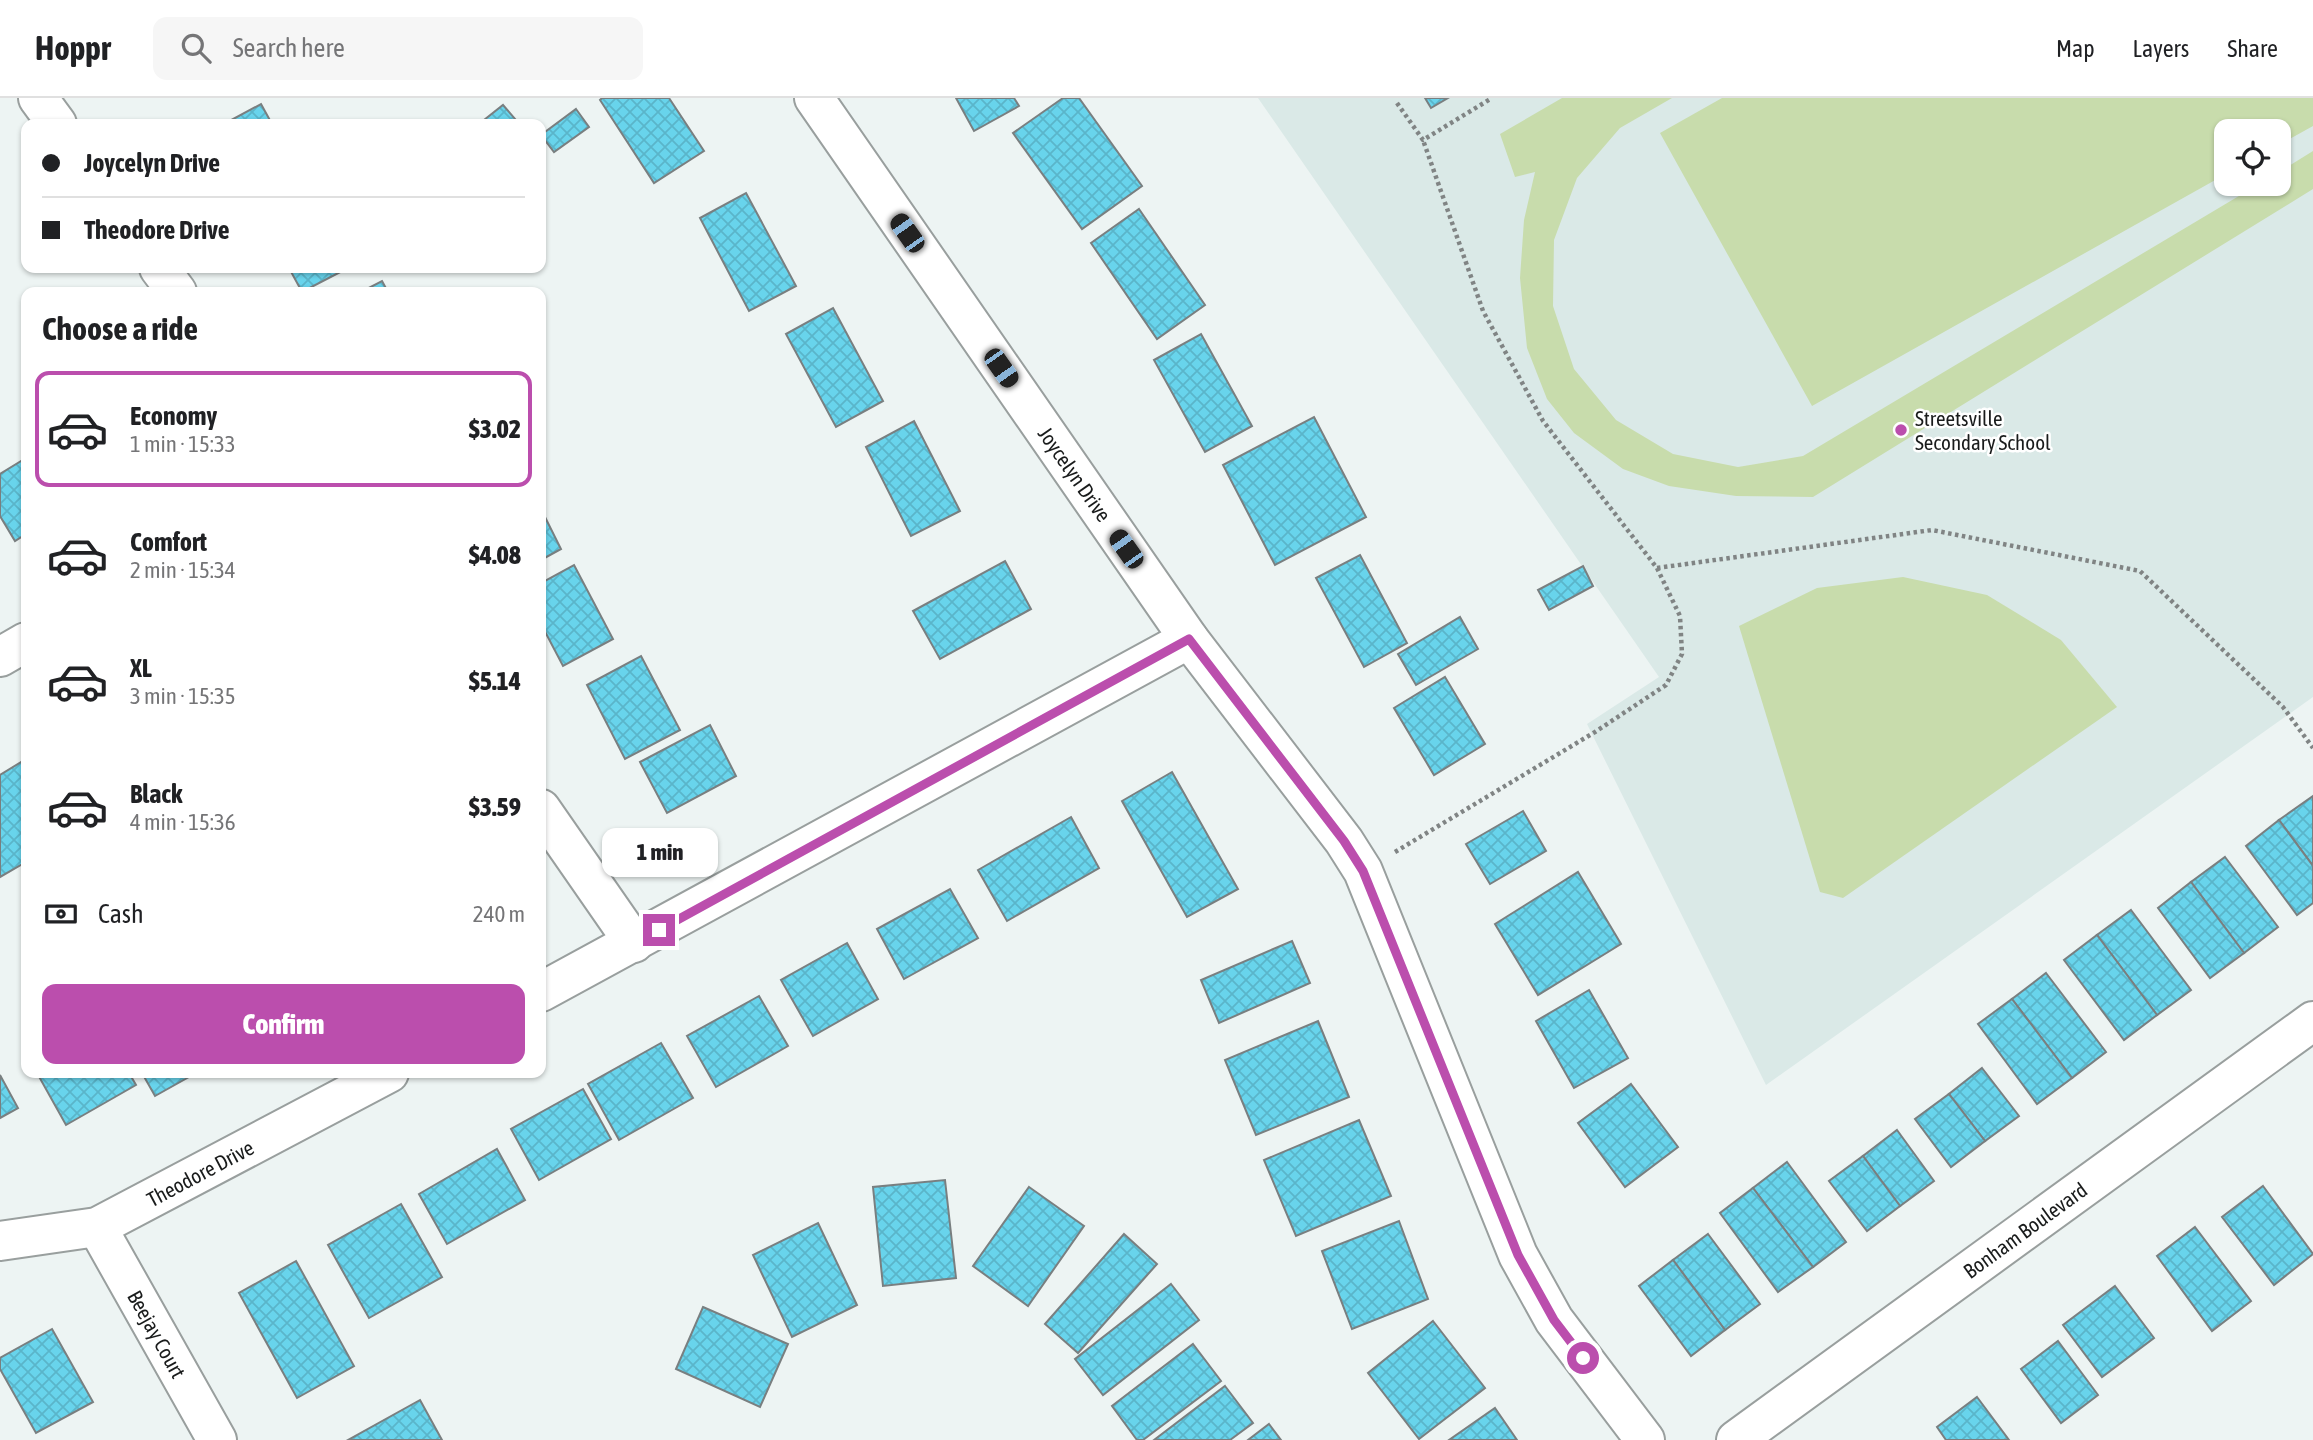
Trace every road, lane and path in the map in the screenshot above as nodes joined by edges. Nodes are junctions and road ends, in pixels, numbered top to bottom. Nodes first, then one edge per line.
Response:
1 (38, 98) edge
2 (814, 98) edge
3 (1492, 98) edge
4 (1397, 103) dead end
5 (53, 119) edge
6 (1423, 140) junction
7 (1657, 568) junction
8 (1189, 639) junction
9 (21, 645) edge
10 (0, 657) edge
11 (2313, 748) edge
12 (546, 816) edge
13 (1363, 871) junction
14 (635, 943) junction
15 (546, 989) edge
16 (2313, 1021) edge
17 (380, 1078) edge
18 (97, 1227) junction
19 (0, 1241) edge
20 (217, 1440) edge
21 (1645, 1440) edge
22 (1737, 1440) edge

1 - 5 street
2 - 8 street, Joycelyn Drive
3 - 6 path
4 - 6 path
6 - 7 path
7 - 11 path
7 - 13 path
8 - 13 street, Joycelyn Drive
8 - 14 street
9 - 10 street
12 - 14 street
13 - 21 street, Joycelyn Drive
14 - 15 street
16 - 22 street, Bonham Boulevard
17 - 18 street, Theodore Drive
18 - 19 street, Theodore Drive
18 - 20 street, Beejay Court

